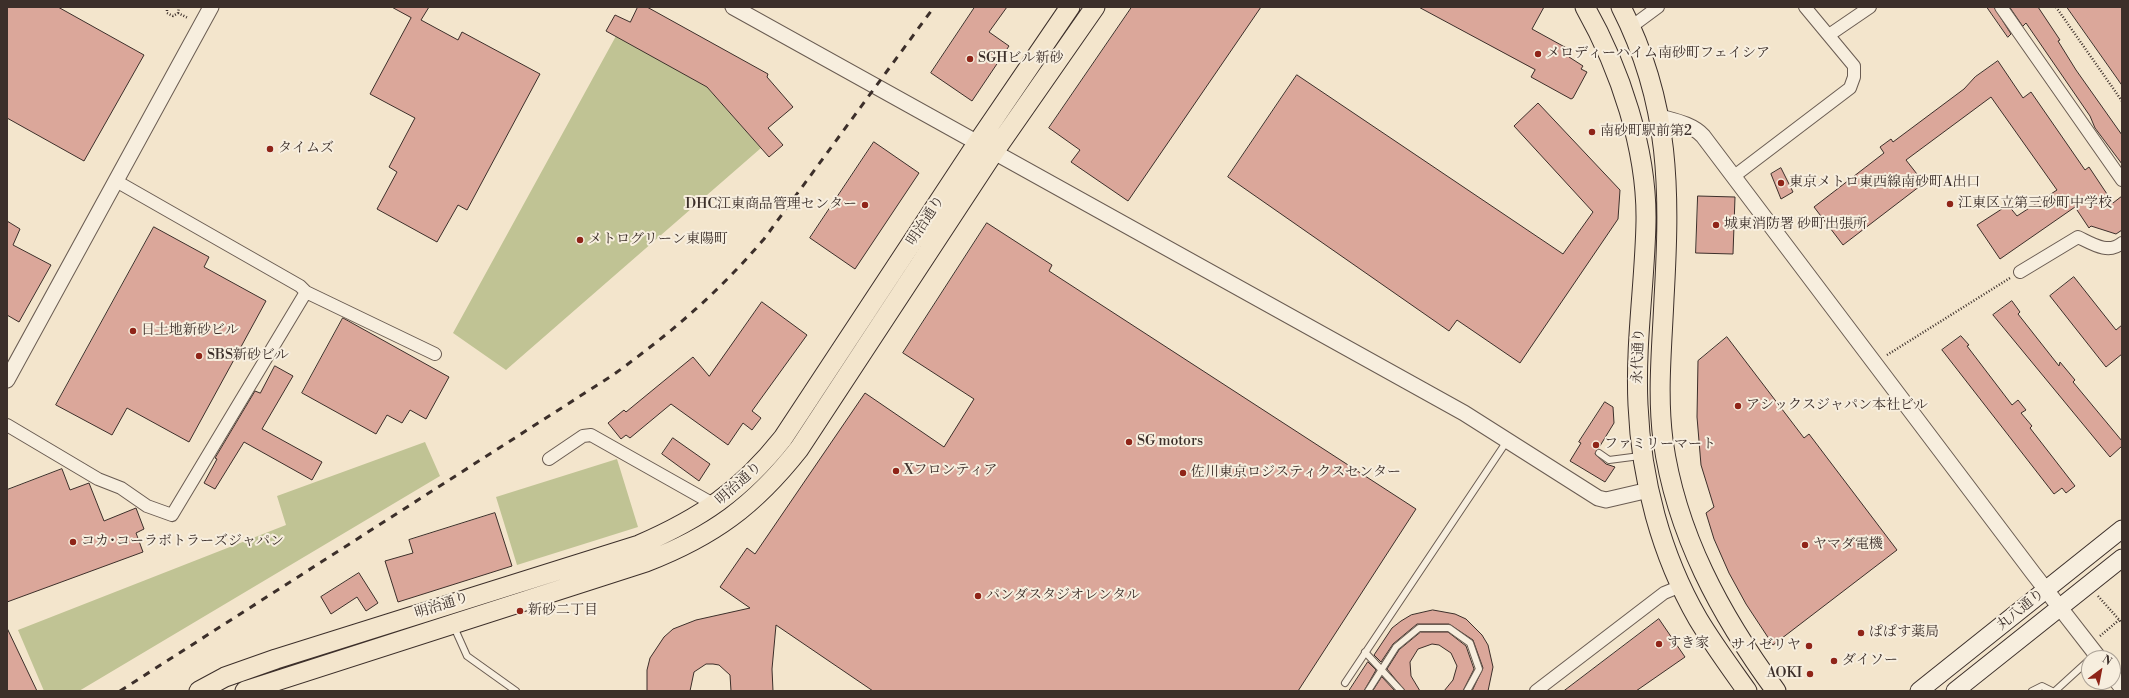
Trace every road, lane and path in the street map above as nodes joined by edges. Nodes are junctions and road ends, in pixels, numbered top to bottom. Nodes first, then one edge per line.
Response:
1 (167, 7) edge
2 (178, 7) edge
3 (212, 7) edge
4 (733, 7) edge
5 (1070, 7) edge
6 (1095, 7) edge
7 (1585, 7) edge
8 (1621, 7) edge
9 (1658, 7) edge
10 (1805, 7) edge
11 (1870, 7) edge
12 (2001, 7) edge
13 (2056, 7) edge
14 (178, 13) junction
15 (193, 21) dead end
16 (1631, 27) junction
17 (1829, 36) junction
18 (2122, 101) edge
19 (1660, 117) junction
20 (986, 147) junction
21 (1734, 178) junction
22 (2122, 180) edge
23 (116, 181) junction
24 (2121, 246) edge
25 (2020, 272) joint
26 (306, 292) junction
27 (1891, 352) dead end
28 (435, 354) dead end
29 (7, 380) edge
30 (7, 424) edge
31 (1508, 440) junction
32 (1599, 453) dead end
33 (1643, 456) junction
34 (549, 459) dead end
35 (1649, 490) junction
36 (715, 505) junction
37 (2122, 529) edge
38 (2122, 558) edge
39 (1681, 586) junction
40 (2046, 590) junction
41 (2097, 594) dead end
42 (2060, 607) junction
43 (450, 614) junction
44 (2119, 620) junction
45 (2122, 622) edge
46 (2099, 638) dead end
47 (2089, 650) edge
48 (1365, 652) junction
49 (2081, 668) edge
50 (1345, 682) dead end
51 (199, 691) edge
52 (245, 691) edge
53 (516, 691) edge
54 (1368, 691) edge
55 (1401, 691) edge
56 (1467, 691) edge
57 (1536, 691) edge
58 (1747, 691) edge
59 (1776, 691) edge
60 (1919, 691) edge
61 (1955, 691) edge
62 (2032, 691) edge
63 (2053, 691) edge

1 - 14 path
2 - 14 path
3 - 23 street
4 - 20 street
5 - 20 main road, 明治通り
6 - 20 main road, 明治通り
7 - 33 main road, 永代通り
8 - 16 main road, 永代通り
9 - 16 street
10 - 17 street
11 - 17 street
12 - 22 street
13 - 18 path
14 - 15 path
16 - 19 main road, 永代通り
17 - 21 street
19 - 21 street
19 - 59 main road, 永代通り
20 - 31 street
20 - 36 main road, 明治通り
20 - 43 main road, 明治通り
21 - 40 street
23 - 26 street
23 - 29 street
24 - 25 street
25 - 27 path
26 - 28 street
26 - 30 street
31 - 35 street
31 - 48 lane
32 - 33 lane
33 - 35 main road, 永代通り
34 - 36 street
35 - 39 main road, 永代通り
36 - 43 main road, 明治通り
37 - 40 main road, 丸八通り
38 - 42 main road, 丸八通り
39 - 57 street
39 - 58 main road, 永代通り
40 - 42 street
40 - 60 main road, 丸八通り
41 - 44 path
42 - 47 street
42 - 61 main road, 丸八通り
43 - 51 main road, 明治通り
43 - 52 main road, 明治通り
43 - 53 lane
44 - 45 path
44 - 46 path
48 - 50 lane
48 - 55 lane
49 - 63 lane
54 - 56 lane
62 - 63 lane

